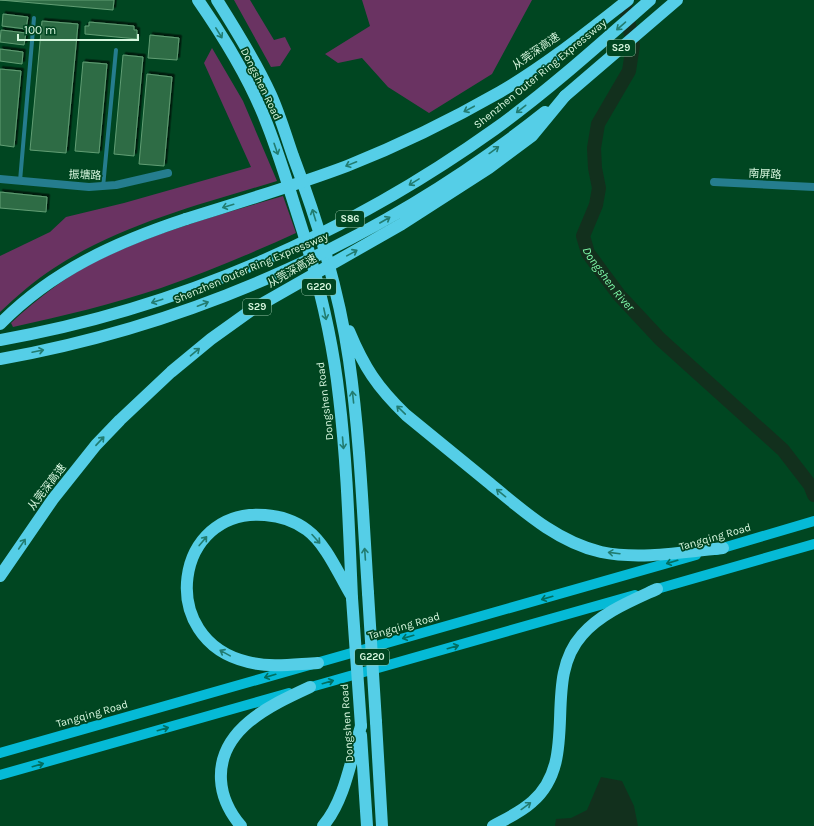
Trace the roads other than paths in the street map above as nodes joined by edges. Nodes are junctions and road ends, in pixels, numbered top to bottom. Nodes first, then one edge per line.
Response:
1 (198, 0) edge
2 (217, 0) edge
3 (628, 0) edge
4 (650, 0) edge
5 (677, 0) edge
6 (34, 18) dead end
7 (116, 50) dead end
8 (565, 96) junction
9 (168, 173) dead end
10 (0, 179) edge
11 (20, 181) junction
12 (714, 182) dead end
13 (103, 187) junction
14 (814, 187) edge
15 (340, 310) junction
16 (0, 324) edge
17 (0, 340) edge
18 (0, 359) edge
19 (814, 521) edge
20 (814, 544) edge
21 (723, 548) junction
22 (0, 576) edge
23 (657, 589) junction
24 (352, 598) junction
25 (318, 663) junction
26 (310, 687) junction
27 (360, 726) junction
28 (0, 753) edge
29 (0, 775) edge
30 (241, 826) edge
31 (322, 826) edge
32 (367, 826) edge
33 (382, 826) edge
34 (493, 826) edge

1 -> 24 highway, Dongshen Road / G220
15 -> 2 highway, Dongshen Road / G220
3 -> 16 highway, 从莞深高速, bridge
4 -> 17 highway, Shenzhen Outer Ring Expressway / S86, bridge
5 - 8 highway, Shenzhen Outer Ring Expressway / S29
6 - 11 lane
7 - 13 lane
18 -> 8 highway, Shenzhen Outer Ring Expressway / S86, bridge
22 -> 8 highway, 从莞深高速 / S29, bridge
9 - 13 street, 振塘路
10 - 11 street, 振塘路
11 - 13 street, 振塘路
12 - 14 street, 南屏路
21 -> 15 highway
33 -> 15 highway, Dongshen Road / G220, bridge
19 - 21 main road, Tangqing Road
20 - 23 main road
21 -> 25 main road, Tangqing Road
26 -> 23 main road
34 -> 23 highway
25 -> 24 highway
24 - 27 highway, Dongshen Road / G220, bridge
25 -> 28 main road, Tangqing Road
29 -> 26 main road
26 - 30 highway
27 - 31 highway
27 - 32 highway, Dongshen Road / G220

